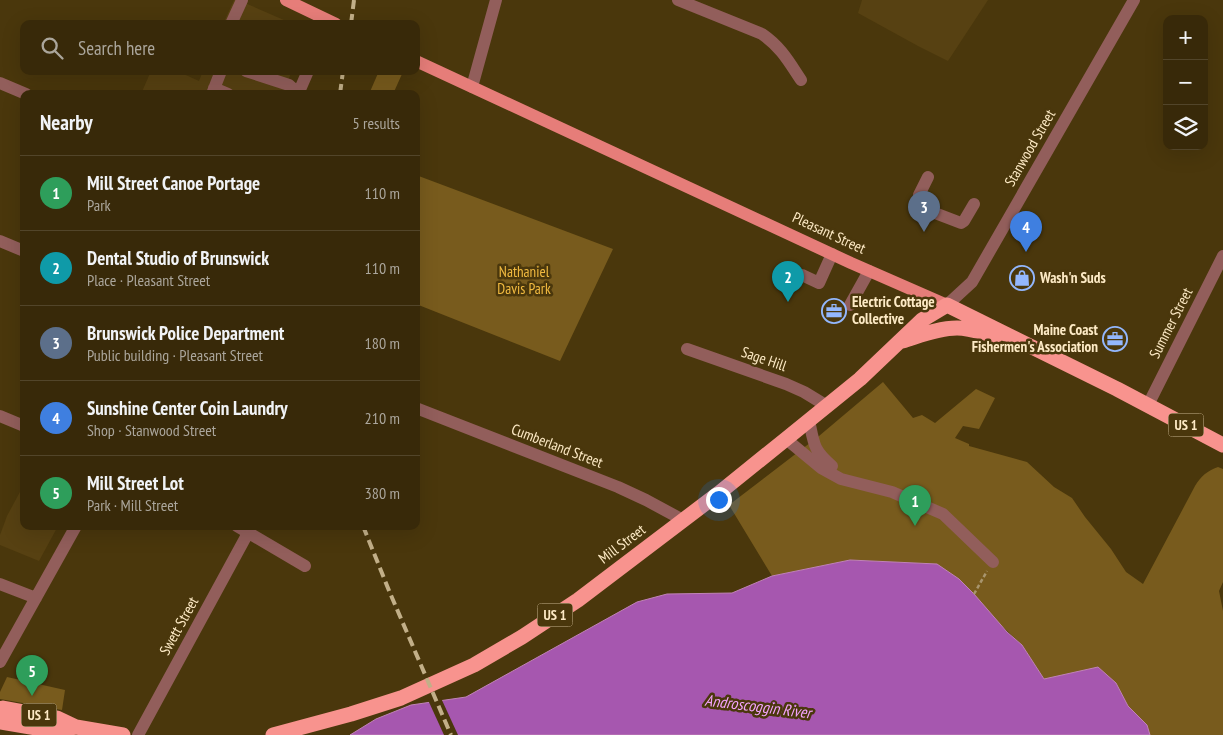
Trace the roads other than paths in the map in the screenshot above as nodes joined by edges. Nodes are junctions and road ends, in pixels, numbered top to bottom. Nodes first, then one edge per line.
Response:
1 (242, 0) edge
2 (286, 0) edge
3 (496, 0) edge
4 (678, 0) edge
5 (1134, 0) edge
6 (302, 4) edge
7 (233, 20) edge
8 (326, 20) edge
9 (420, 63) edge
10 (219, 75) edge
11 (258, 75) edge
12 (306, 75) edge
13 (801, 80) dead end
14 (0, 83) edge
15 (472, 87) junction
16 (213, 90) edge
17 (295, 90) edge
18 (299, 90) edge
19 (20, 91) edge
20 (928, 177) dead end
21 (974, 204) dead end
22 (0, 241) edge
23 (20, 249) edge
24 (832, 254) junction
25 (1223, 256) edge
26 (869, 271) junction
27 (802, 275) dead end
28 (850, 305) dead end
29 (947, 305) junction
30 (1022, 341) junction
31 (900, 342) junction
32 (687, 349) dead end
33 (1148, 405) junction
34 (827, 406) junction
35 (420, 410) edge
36 (0, 416) edge
37 (809, 420) junction
38 (20, 424) edge
39 (786, 439) junction
40 (1223, 444) edge
41 (857, 483) junction
42 (683, 520) junction
43 (74, 530) edge
44 (242, 530) edge
45 (245, 530) edge
46 (992, 562) road end
47 (305, 566) dead end
48 (0, 584) edge
49 (36, 598) junction
50 (0, 662) edge
51 (0, 709) edge
52 (5, 727) edge
53 (76, 728) junction
54 (123, 735) edge
55 (138, 735) edge
56 (273, 735) edge

1 - 7 street
2 - 6 main road
3 - 15 street
4 - 13 street
5 - 29 street, Stanwood Street
6 - 8 main road
9 - 15 main road, Pleasant Street
10 - 16 street
11 - 17 street
12 - 18 street
14 - 19 street
15 - 24 main road, Pleasant Street
20 - 21 street
22 - 23 street
24 - 26 main road, Pleasant Street
24 - 27 street
25 - 33 street, Summer Street
26 - 28 street
26 - 29 main road, Pleasant Street
29 - 30 highway, Pleasant Street
29 - 31 highway, Mill Street
30 - 31 highway, US 1
30 - 33 highway, Pleasant Street / US 1
31 - 34 highway, Mill Street / US 1
32 - 34 street, Sage Hill
33 - 40 highway, Pleasant Street / US 1
34 - 37 highway, Mill Street / US 1
35 - 42 street, Cumberland Street
36 - 38 street
37 - 39 highway, Mill Street / US 1
37 - 41 street
39 - 41 street
39 - 42 highway, Mill Street / US 1
41 - 46 street
42 - 56 highway, Mill Street / US 1
43 - 49 street
44 - 55 street, Swett Street
45 - 47 street
48 - 49 street
49 - 50 street
51 - 53 highway, US 1
52 - 53 highway, US 1
53 - 54 highway, US 1

